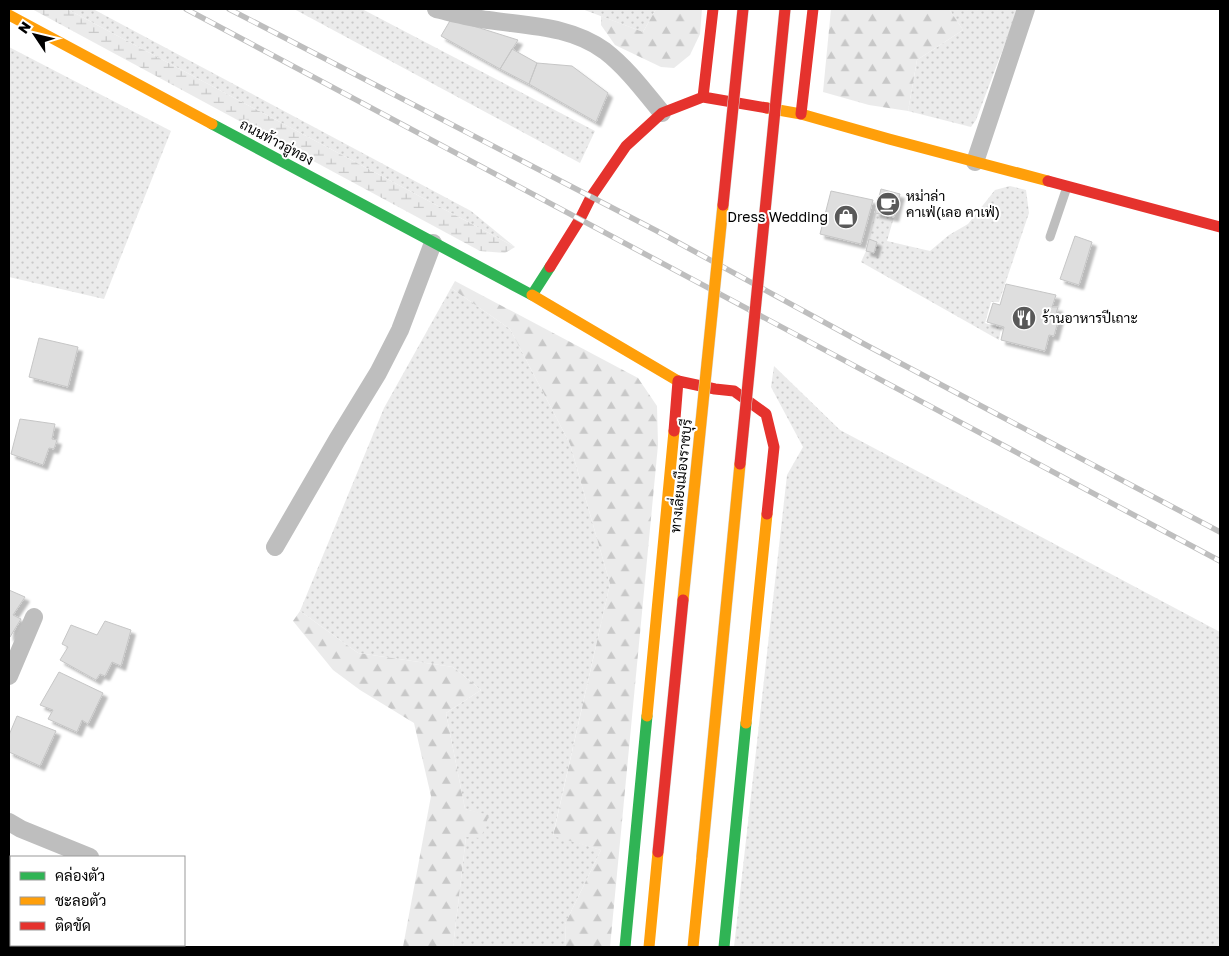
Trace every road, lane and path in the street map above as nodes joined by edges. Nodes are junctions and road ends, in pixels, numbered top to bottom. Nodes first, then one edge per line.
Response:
1 (436, 9) edge
2 (713, 9) edge
3 (743, 9) edge
4 (785, 9) edge
5 (812, 9) edge
6 (1026, 9) edge
7 (9, 15) edge
8 (703, 97) junction
9 (662, 113) junction
10 (802, 114) junction
11 (975, 162) junction
12 (1067, 187) junction
13 (1220, 227) edge
14 (1050, 237) dead end
15 (433, 243) junction
16 (532, 295) junction
17 (678, 381) junction
18 (275, 547) dead end
19 (34, 617) dead end
20 (9, 676) edge
21 (9, 822) edge
22 (88, 856) edge
23 (625, 947) edge
24 (650, 947) edge
25 (693, 947) edge
26 (724, 947) edge

1 - 9 street
2 - 8 main road
3 - 24 main road, ทางเลี่ยงเมืองราชบุรี, bridge
4 - 25 main road, bridge
5 - 10 main road
6 - 11 street
7 - 15 main road, ถนนท้าวอู่ทอง
8 - 9 main road
8 - 10 main road
9 - 16 main road
10 - 11 main road
11 - 12 main road
12 - 13 main road
12 - 14 lane
15 - 16 main road, ถนนท้าวอู่ทอง
15 - 18 street
16 - 17 main road, ถนนท้าวอู่ทอง
17 - 23 main road
17 - 26 main road, ถนนท้าวอู่ทอง
19 - 20 street
21 - 22 street

